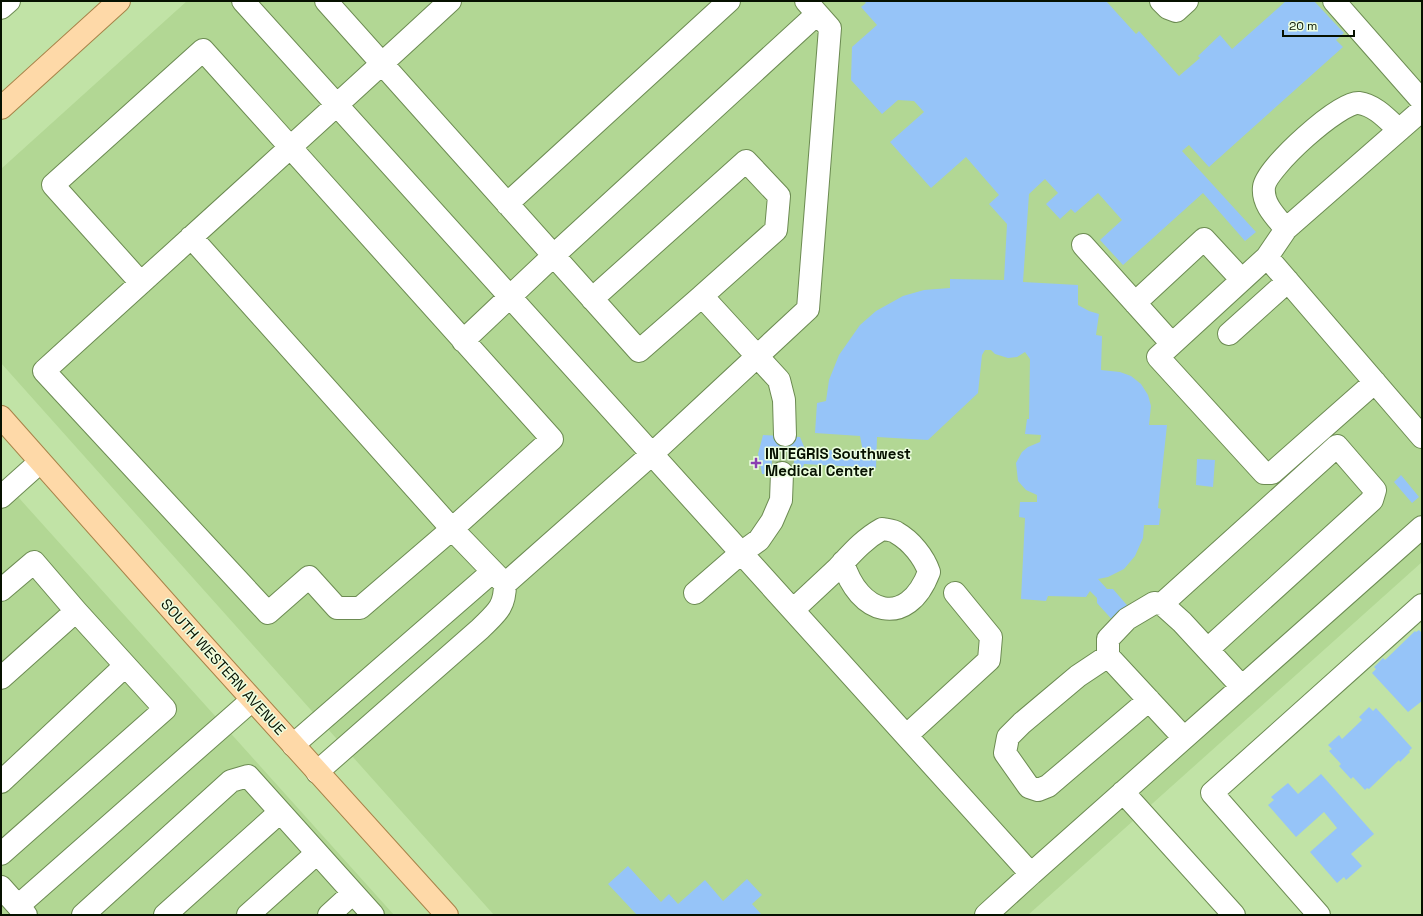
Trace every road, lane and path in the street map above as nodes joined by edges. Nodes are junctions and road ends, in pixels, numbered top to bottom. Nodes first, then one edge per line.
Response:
1 (9, 1) edge
2 (119, 1) edge
3 (243, 1) edge
4 (326, 1) edge
5 (450, 1) edge
6 (729, 1) edge
7 (1161, 1) edge
8 (1187, 1) edge
9 (1334, 1) edge
10 (812, 7) edge
11 (1, 8) edge
12 (382, 64) junction
13 (1422, 101) edge
14 (337, 105) junction
15 (2, 106) edge
16 (1422, 110) edge
17 (1399, 130) junction
18 (289, 148) junction
19 (507, 204) junction
20 (1286, 229) junction
21 (191, 237) junction
22 (1083, 245) dead end
23 (553, 256) junction
24 (1267, 256) junction
25 (1242, 280) junction
26 (1288, 281) junction
27 (141, 283) junction
28 (509, 296) junction
29 (702, 296) junction
30 (592, 299) junction
31 (1135, 302) junction
32 (1229, 334) dead end
33 (463, 341) junction
34 (1172, 344) junction
35 (757, 356) junction
36 (1375, 382) junction
37 (1, 417) edge
38 (785, 435) tunnel mouth
39 (1422, 437) edge
40 (652, 454) junction
41 (40, 462) junction
42 (782, 473) tunnel mouth
43 (1, 498) edge
44 (1422, 527) edge
45 (452, 529) junction
46 (741, 553) junction
47 (843, 562) dead end
48 (498, 578) junction
49 (1, 590) edge
50 (694, 593) dead end
51 (955, 593) dead end
52 (1162, 604) junction
53 (1422, 605) edge
54 (793, 610) junction
55 (76, 611) junction
56 (1208, 649) junction
57 (1108, 656) junction
58 (126, 666) junction
59 (1, 678) edge
60 (1242, 687) junction
61 (252, 700) junction
62 (1149, 700) junction
63 (907, 735) junction
64 (1184, 738) junction
65 (293, 745) junction
66 (317, 772) junction
67 (1, 782) edge
68 (1123, 792) junction
69 (280, 812) junction
70 (317, 853) junction
71 (1, 854) edge
72 (1032, 874) junction
73 (1, 887) edge
74 (353, 893) junction
75 (22, 911) edge
76 (83, 915) edge
77 (165, 915) edge
78 (248, 915) edge
79 (329, 915) edge
80 (373, 915) edge
81 (447, 915) edge
82 (986, 915) edge
83 (1234, 915) edge
84 (1319, 915) edge

1 - 11 street
2 - 15 main road
3 - 14 street
4 - 12 street
5 - 12 street
6 - 19 street
7 - 8 street
9 - 13 street
10 - 23 street
10 - 35 street
12 - 14 street
12 - 19 street
14 - 18 street
14 - 28 street
16 - 17 street
17 - 20 street
17 - 20 street
18 - 21 street
18 - 27 street
18 - 33 street
19 - 23 street
20 - 24 street
21 - 27 street
21 - 45 street
22 - 31 street
23 - 28 street
23 - 30 street
24 - 25 street
24 - 26 street
25 - 31 street
25 - 34 street
26 - 32 street
26 - 36 street
27 - 45 street
28 - 33 street
28 - 40 street
29 - 30 street
29 - 30 street
29 - 35 street
31 - 34 street
33 - 45 street
34 - 36 street
35 - 38 street
35 - 40 street
36 - 39 street
37 - 41 main road, SOUTH WESTERN AVENUE
40 - 46 street
40 - 48 street
41 - 43 street
41 - 61 main road, SOUTH WESTERN AVENUE
42 - 46 street
44 - 60 street
45 - 48 street
46 - 50 street
46 - 54 street
47 - 54 street
48 - 65 street
48 - 66 street
49 - 55 street
51 - 63 street
52 - 56 street
52 - 56 street
52 - 57 street
53 - 84 street
54 - 63 street
55 - 58 street
55 - 59 street
56 - 60 street
57 - 62 street
57 - 62 street
58 - 67 street
58 - 71 street
60 - 64 street
61 - 65 main road, SOUTH WESTERN AVENUE
61 - 75 street
62 - 64 street
63 - 72 street
64 - 68 street
65 - 66 main road, SOUTH WESTERN AVENUE
66 - 81 main road, SOUTH WESTERN AVENUE
68 - 72 street
68 - 83 street
69 - 70 street
69 - 76 street
69 - 77 street
70 - 74 street
70 - 78 street
72 - 82 street
73 - 75 street
74 - 79 street
74 - 80 street

